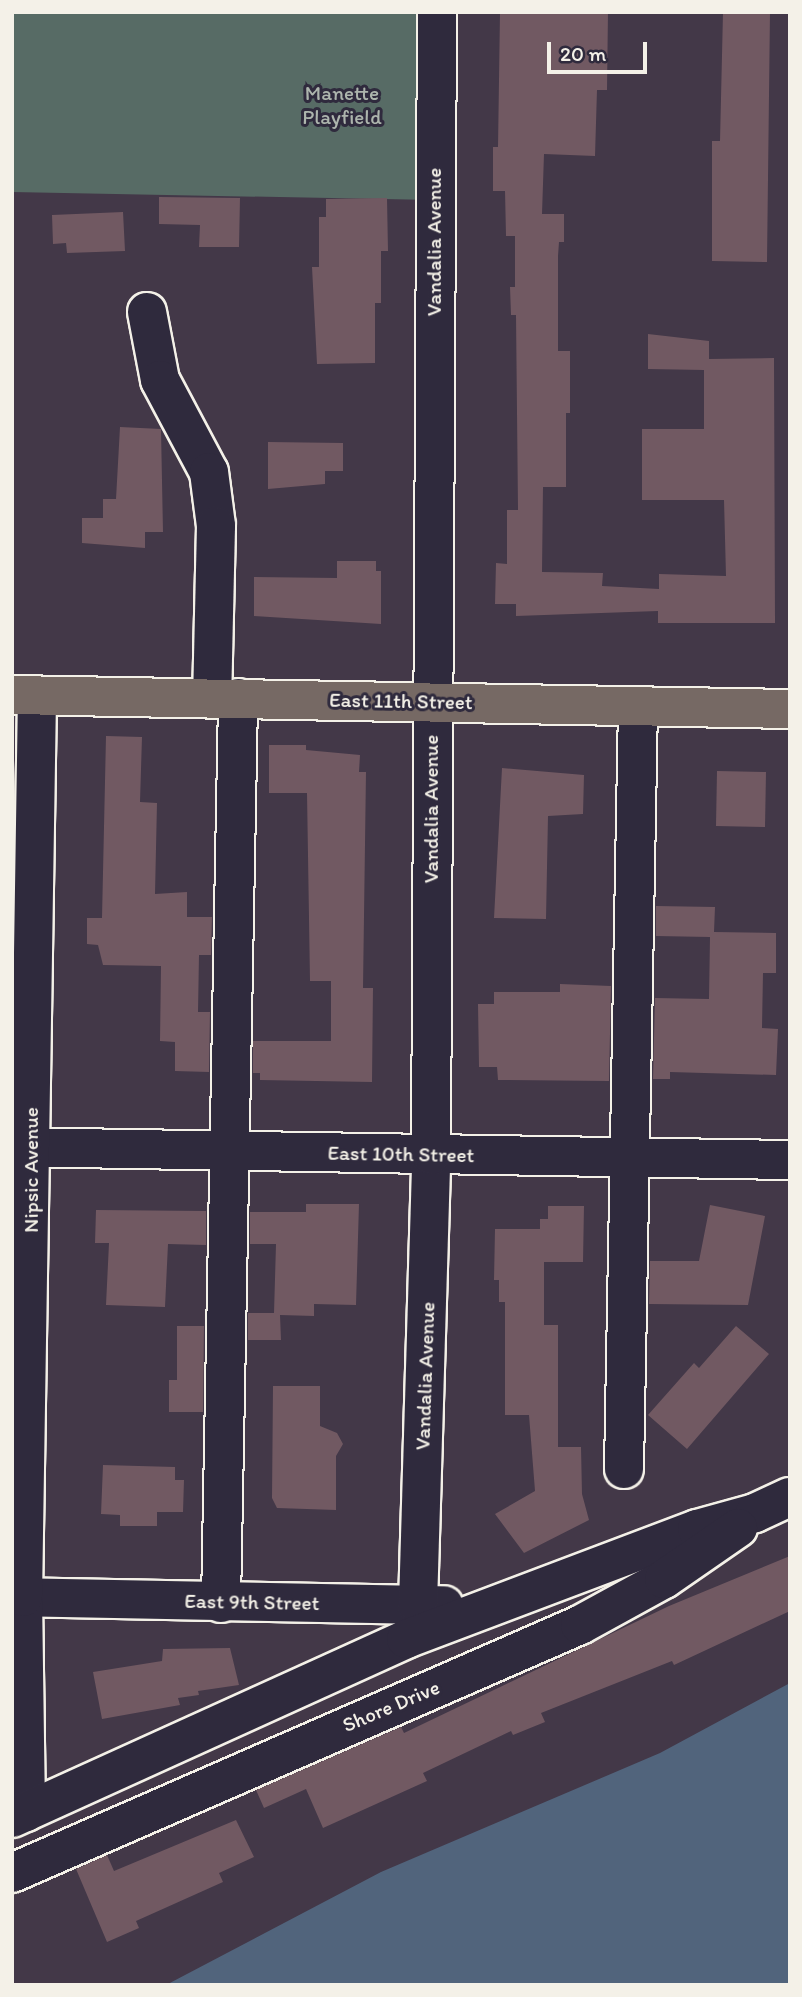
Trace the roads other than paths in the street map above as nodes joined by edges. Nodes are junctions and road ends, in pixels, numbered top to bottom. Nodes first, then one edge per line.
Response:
1 (437, 12) edge
2 (147, 312) dead end
3 (25, 695) edge
4 (225, 698) junction
5 (431, 702) junction
6 (638, 706) junction
7 (790, 709) edge
8 (22, 1147) edge
9 (231, 1149) junction
10 (430, 1155) junction
11 (631, 1158) junction
12 (790, 1160) edge
13 (624, 1469) dead end
14 (790, 1497) edge
15 (755, 1513) junction
16 (18, 1597) edge
17 (221, 1602) junction
18 (418, 1605) junction
19 (492, 1605) junction
20 (19, 1815) edge
21 (12, 1872) edge

1 - 5 street, Vandalia Avenue
2 - 4 street
3 - 4 main road, East 11th Street
3 - 8 street, Nipsic Avenue
4 - 5 main road, East 11th Street
4 - 9 street
5 - 6 main road, East 11th Street
5 - 10 street, Vandalia Avenue
6 - 7 main road, East 11th Street
6 - 11 street
8 - 9 street, East 10th Street
8 - 16 street, Nipsic Avenue
9 - 10 street, East 10th Street
9 - 17 street
10 - 11 street, East 10th Street
10 - 18 street, Vandalia Avenue
11 - 12 street, East 10th Street
11 - 13 street
14 - 15 street, Shore Drive
15 - 19 street, Shore Drive
15 - 21 street, Shore Drive
16 - 17 street, East 9th Street
16 - 20 street, Nipsic Avenue
17 - 18 street, East 9th Street
18 - 19 street, East 9th Street
19 - 20 street, Shore Drive

